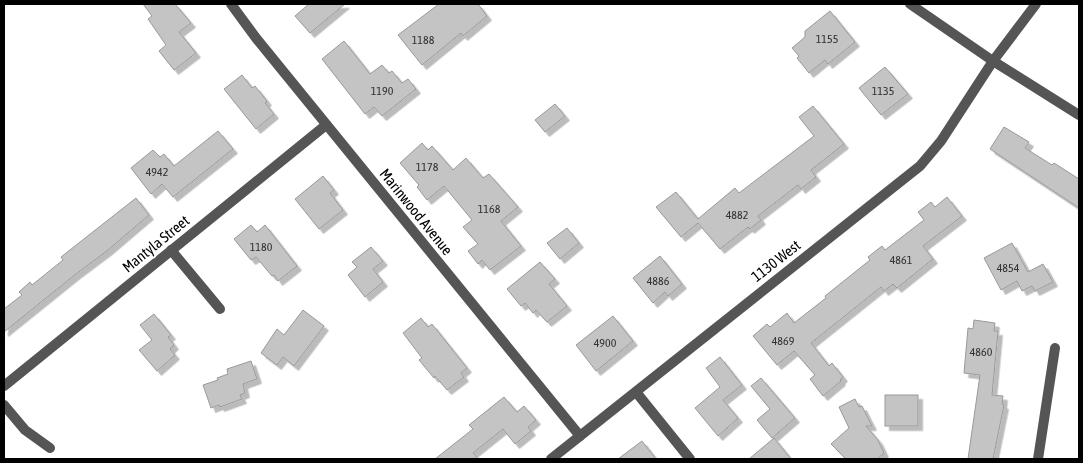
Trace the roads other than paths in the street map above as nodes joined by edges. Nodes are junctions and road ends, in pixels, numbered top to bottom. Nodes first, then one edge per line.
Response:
1 (231, 4) edge
2 (910, 4) edge
3 (1036, 4) edge
4 (993, 61) junction
5 (1079, 115) edge
6 (326, 125) junction
7 (171, 250) junction
8 (220, 309) dead end
9 (1055, 348) dead end
10 (4, 386) edge
11 (636, 392) junction
12 (4, 405) edge
13 (580, 436) junction
14 (50, 448) dead end
15 (551, 459) edge
16 (690, 459) edge
17 (1038, 459) edge

1 - 6 street, Marinwood Avenue
2 - 4 street
3 - 4 street, 1130 West
4 - 5 street
4 - 11 street, 1130 West
6 - 7 street, Mantyla Street
6 - 13 street, Marinwood Avenue
7 - 8 street
7 - 10 street, Mantyla Street
9 - 17 street
11 - 13 street, 1130 West
11 - 16 street
12 - 14 street
13 - 15 street, 1130 West

